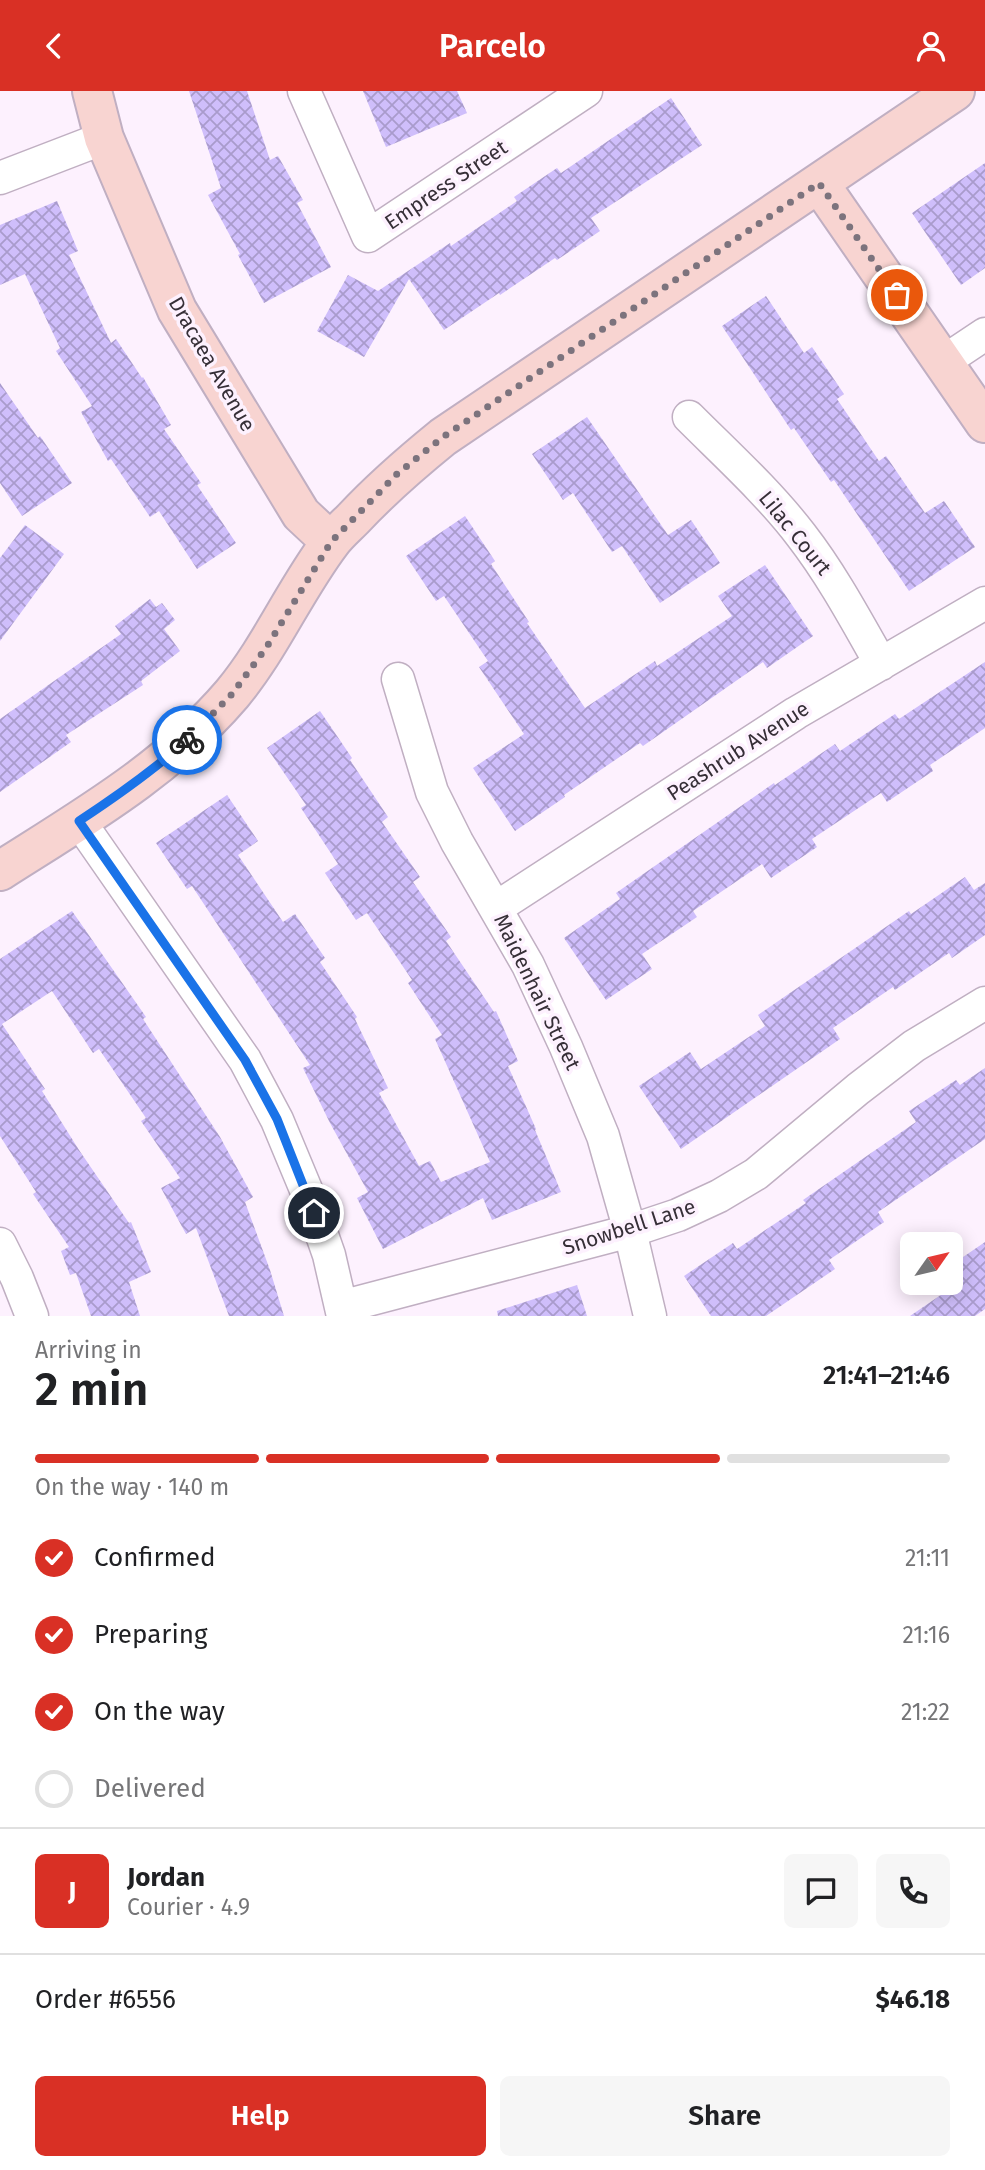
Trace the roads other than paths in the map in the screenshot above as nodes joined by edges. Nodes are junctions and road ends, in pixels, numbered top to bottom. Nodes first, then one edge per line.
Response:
1 (92, 91) edge
2 (304, 91) edge
3 (586, 91) edge
4 (956, 91) edge
5 (104, 138) junction
6 (0, 177) edge
7 (819, 183) junction
8 (985, 334) edge
9 (943, 362) junction
10 (689, 417) dead end
11 (985, 423) edge
12 (331, 542) junction
13 (985, 603) edge
14 (881, 664) junction
15 (398, 678) dead end
16 (79, 821) junction
17 (0, 871) edge
18 (496, 908) junction
19 (985, 1003) edge
20 (630, 1231) junction
21 (0, 1244) edge
22 (342, 1312) edge
23 (32, 1316) edge
24 (650, 1316) edge

1 - 5 street, Dracaea Avenue
2 - 3 street, Empress Street
4 - 7 street
5 - 6 street
5 - 12 street, Dracaea Avenue
7 - 9 street
7 - 12 street
8 - 9 street
9 - 11 street
10 - 14 street, Lilac Court
12 - 16 street
13 - 14 street, Peashrub Avenue
14 - 18 street, Peashrub Avenue
15 - 18 street, Maidenhair Street
16 - 17 street
16 - 22 street
18 - 20 street, Maidenhair Street
19 - 20 street, Snowbell Lane
20 - 22 street, Snowbell Lane
20 - 24 street, Maidenhair Street
21 - 23 street

